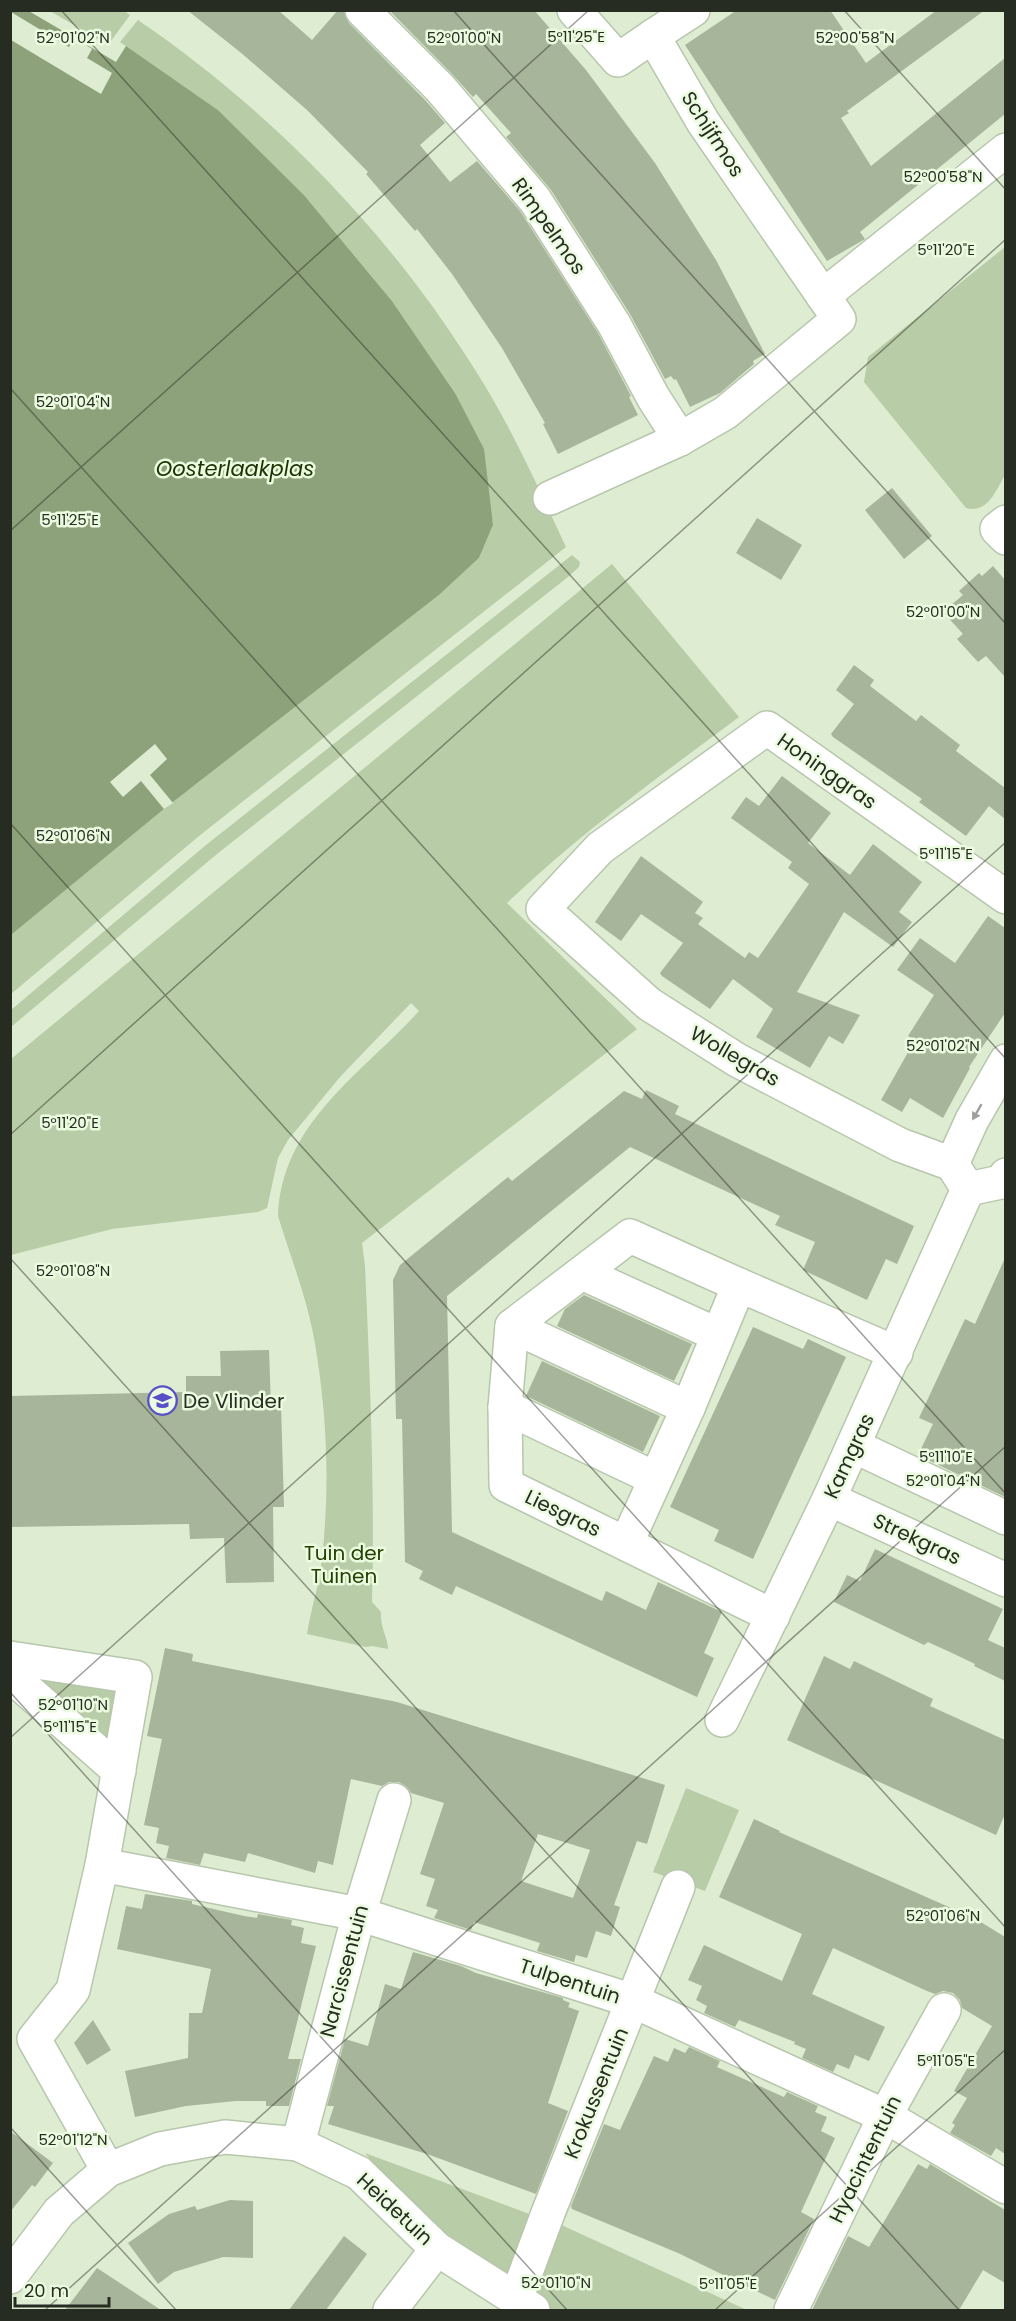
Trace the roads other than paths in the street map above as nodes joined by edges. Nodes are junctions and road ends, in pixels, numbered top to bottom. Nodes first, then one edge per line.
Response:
1 (362, 10) edge
2 (574, 10) edge
3 (693, 10) edge
4 (653, 36) junction
5 (1005, 150) edge
6 (831, 308) junction
7 (680, 439) junction
8 (550, 498) dead end
9 (1005, 897) edge
10 (543, 909) joint
11 (1005, 1061) edge
12 (960, 1177) junction
13 (1004, 1181) edge
14 (582, 1273) junction
15 (740, 1285) junction
16 (512, 1326) junction
17 (718, 1335) junction
18 (896, 1353) junction
19 (505, 1407) junction
20 (688, 1408) junction
21 (854, 1446) junction
22 (654, 1478) junction
23 (829, 1499) junction
24 (1005, 1518) edge
25 (626, 1544) junction
26 (1005, 1580) edge
27 (773, 1616) junction
28 (10, 1658) edge
29 (10, 1675) edge
30 (722, 1720) dead end
31 (119, 1771) junction
32 (394, 1800) dead end
33 (102, 1865) junction
34 (678, 1887) dead end
35 (359, 1914) junction
36 (633, 2001) junction
37 (944, 2010) dead end
38 (885, 2116) junction
39 (298, 2144) junction
40 (108, 2170) junction
41 (1005, 2187) edge
42 (437, 2249) junction
43 (10, 2277) edge
44 (524, 2305) edge
45 (390, 2310) edge
46 (791, 2310) edge

1 - 7 street, Rimpelmos
2 - 4 street
3 - 4 street
4 - 6 street, Schijfmos
5 - 6 street
6 - 7 street
7 - 8 street
9 - 10 street, Honinggras
10 - 12 street, Wollegras
11 -> 12 street, Kamgras
12 - 13 street
12 - 18 street, Kamgras
14 - 15 street
14 - 16 street
14 - 17 street
15 - 17 street, Liesgras
15 - 18 street
16 - 19 street, Liesgras
16 - 20 street
17 - 20 street, Liesgras
18 - 21 street, Kamgras
19 - 22 street
19 - 25 street, Liesgras
20 - 22 street, Liesgras
21 - 23 street, Kamgras
21 - 24 street
22 - 25 street, Liesgras
23 - 26 street, Strekgras
23 - 27 street, Kamgras
25 - 27 street, Liesgras
27 - 30 street, Kamgras
28 - 31 street
29 - 31 street
31 - 33 street
32 - 35 street, Narcissentuin
33 - 35 street, Tulpentuin
33 - 40 street
34 - 36 street, Krokussentuin
35 - 36 street, Tulpentuin
35 - 39 street, Narcissentuin
36 - 38 street, Tulpentuin
36 - 44 street, Krokussentuin
37 - 38 street, Hyacintentuin
38 - 41 street, Tulpentuin
38 - 46 street, Hyacintentuin
39 - 40 street, Heidetuin
39 - 42 street, Heidetuin
40 - 43 street, Heidetuin
42 - 44 street, Heidetuin
42 - 45 street

